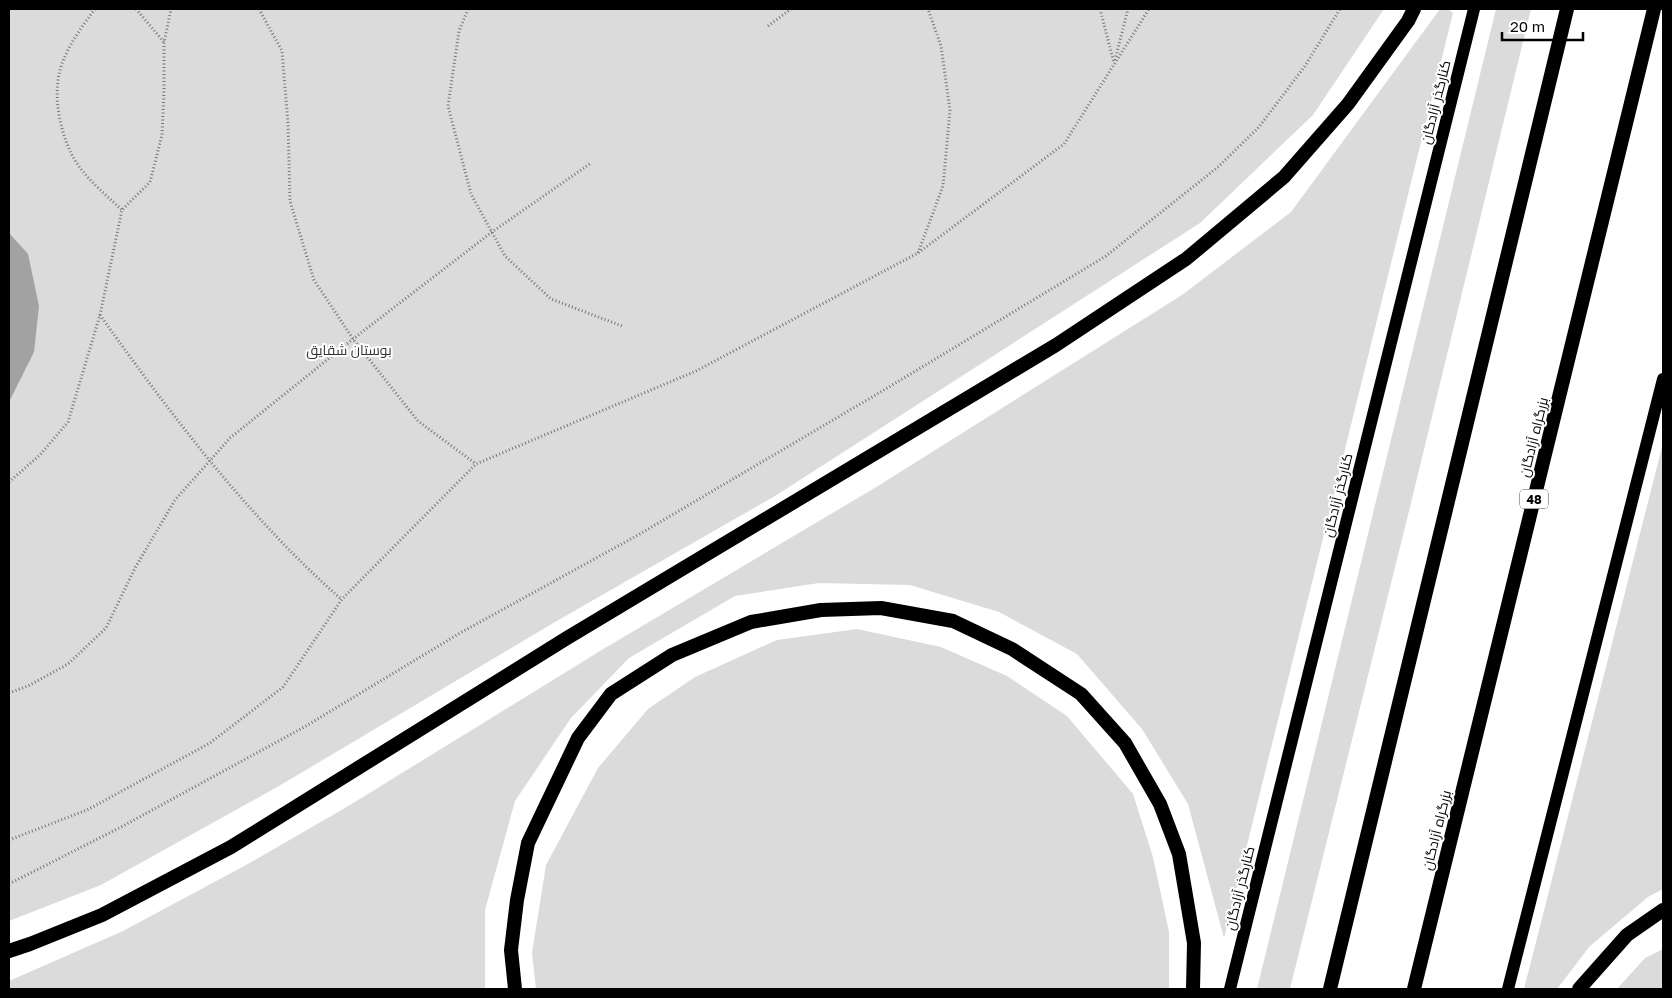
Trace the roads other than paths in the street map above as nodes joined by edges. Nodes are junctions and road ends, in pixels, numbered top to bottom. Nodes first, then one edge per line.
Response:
1 (1414, 9) edge
2 (1474, 9) edge
3 (1567, 9) edge
4 (1654, 9) edge
5 (1663, 379) edge
6 (1663, 910) edge
7 (9, 951) edge
8 (516, 989) edge
9 (1192, 989) edge
10 (1230, 989) edge
11 (1330, 989) edge
12 (1414, 989) edge
13 (1508, 989) edge
14 (1580, 989) edge

1 - 7 highway
2 - 10 main road, کنارگذر آزادگان
3 - 11 highway
4 - 12 highway, بزرگراه آزادگان / 48
5 - 13 main road
6 - 14 highway
8 - 9 highway

